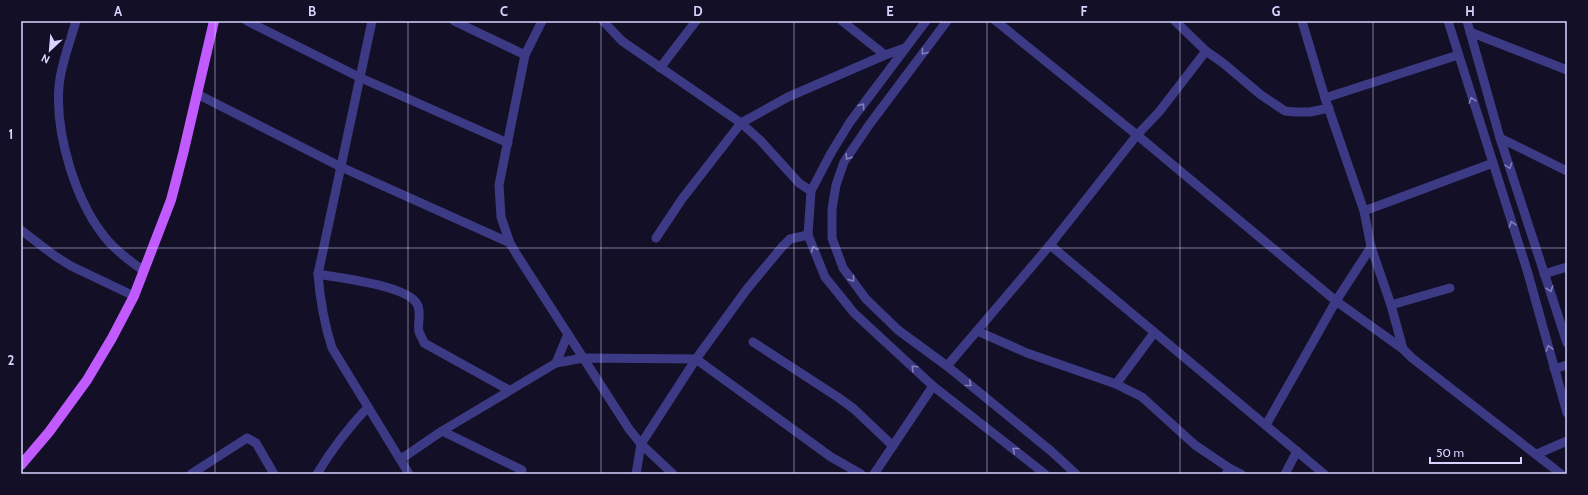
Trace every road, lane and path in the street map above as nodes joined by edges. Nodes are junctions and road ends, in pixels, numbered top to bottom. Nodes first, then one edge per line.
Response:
1 (76, 21) edge
2 (214, 21) edge
3 (247, 21) edge
4 (372, 21) edge
5 (454, 21) edge
6 (542, 21) edge
7 (603, 21) edge
8 (696, 21) edge
9 (842, 21) edge
10 (926, 21) edge
11 (948, 21) edge
12 (996, 21) edge
13 (1175, 21) edge
14 (1302, 21) edge
15 (1448, 21) edge
16 (1467, 21) edge
17 (1470, 32) junction
18 (905, 48) junction
19 (1206, 51) junction
20 (524, 55) junction
21 (885, 55) junction
22 (1458, 55) junction
23 (660, 68) junction
24 (1567, 70) edge
25 (361, 78) junction
26 (197, 94) junction
27 (1325, 98) junction
28 (1329, 108) junction
29 (741, 123) junction
30 (1137, 135) junction
31 (1500, 138) junction
32 (508, 143) junction
33 (1493, 163) junction
34 (341, 167) junction
35 (1567, 170) edge
36 (811, 191) junction
37 (1364, 211) junction
38 (21, 230) edge
39 (808, 235) junction
40 (656, 238) dead end
41 (510, 243) junction
42 (1050, 245) junction
43 (1371, 247) junction
44 (1567, 267) edge
45 (144, 271) junction
46 (318, 274) junction
47 (1544, 274) junction
48 (1450, 288) dead end
49 (134, 296) junction
50 (1336, 302) junction
51 (1391, 305) junction
52 (977, 331) junction
53 (1154, 333) junction
54 (568, 334) junction
55 (753, 342) dead end
56 (1567, 343) edge
57 (1403, 349) junction
58 (583, 358) junction
59 (696, 360) junction
60 (556, 363) junction
61 (1567, 365) edge
62 (947, 366) junction
63 (1554, 369) junction
64 (1116, 384) junction
65 (933, 386) junction
66 (509, 390) junction
67 (368, 407) junction
68 (1567, 413) edge
69 (1266, 425) junction
70 (442, 431) junction
71 (1567, 441) edge
72 (641, 444) junction
73 (892, 446) junction
74 (1297, 451) junction
75 (1536, 454) junction
76 (400, 459) junction
77 (21, 465) edge
78 (522, 470) dead end
79 (1227, 471) edge
80 (191, 474) edge
81 (274, 474) edge
82 (317, 474) edge
83 (409, 474) edge
84 (636, 474) edge
85 (673, 474) edge
86 (861, 474) edge
87 (874, 474) edge
88 (1045, 474) edge
89 (1076, 474) edge
90 (1241, 474) edge
91 (1285, 474) edge
92 (1324, 474) edge
93 (1561, 474) edge

1 - 45 street
2 - 26 main road
3 - 25 street
4 - 25 street
5 - 20 street
6 - 20 street
7 - 23 street
8 - 23 street
9 - 21 street
10 - 18 street
11 -> 62 street
12 - 30 street
13 - 19 street
14 - 27 street
15 - 22 street
16 - 17 street
17 - 24 street
17 - 31 street
18 - 21 street
36 -> 18 street
19 - 28 street
19 - 30 street
20 - 32 street
21 - 29 street
22 - 27 street
33 -> 22 street
23 - 29 street
25 - 32 street
25 - 34 street
26 - 34 street
26 - 45 main road
27 - 28 street
28 - 37 street
29 - 36 street
29 - 40 street
30 - 42 street
30 - 50 street
31 - 35 street
31 -> 47 street
32 - 41 street
33 - 37 street
63 -> 33 street
34 - 41 street
34 - 46 street
36 - 39 street
37 - 43 street
38 - 49 street
39 - 59 street
65 -> 39 street
41 - 54 street
42 - 52 street
42 - 53 street
43 - 50 street
43 - 51 street
44 - 47 street
45 - 49 main road
46 - 66 street
46 - 67 street
47 -> 56 street
48 - 51 street
49 - 77 main road
50 - 57 street
50 - 69 street
51 - 57 street
52 - 62 street
52 - 64 street
53 - 64 street
53 - 69 street
54 - 58 street
54 - 60 street
55 - 73 street
57 - 75 street
58 - 59 street
58 - 60 street
58 - 72 street
59 - 72 street
59 - 86 street
60 - 66 street
61 - 63 street
62 -> 89 street
63 - 68 street
64 - 79 street
65 - 73 street
88 -> 65 street
66 - 70 street
67 - 76 street
67 - 82 street
69 - 74 street
70 - 76 street
70 - 78 street
71 - 75 street
72 - 84 street
72 - 85 street
73 - 87 street
74 - 91 street
74 - 92 street
75 - 93 street
76 - 83 street
79 - 90 street
80 - 81 street

